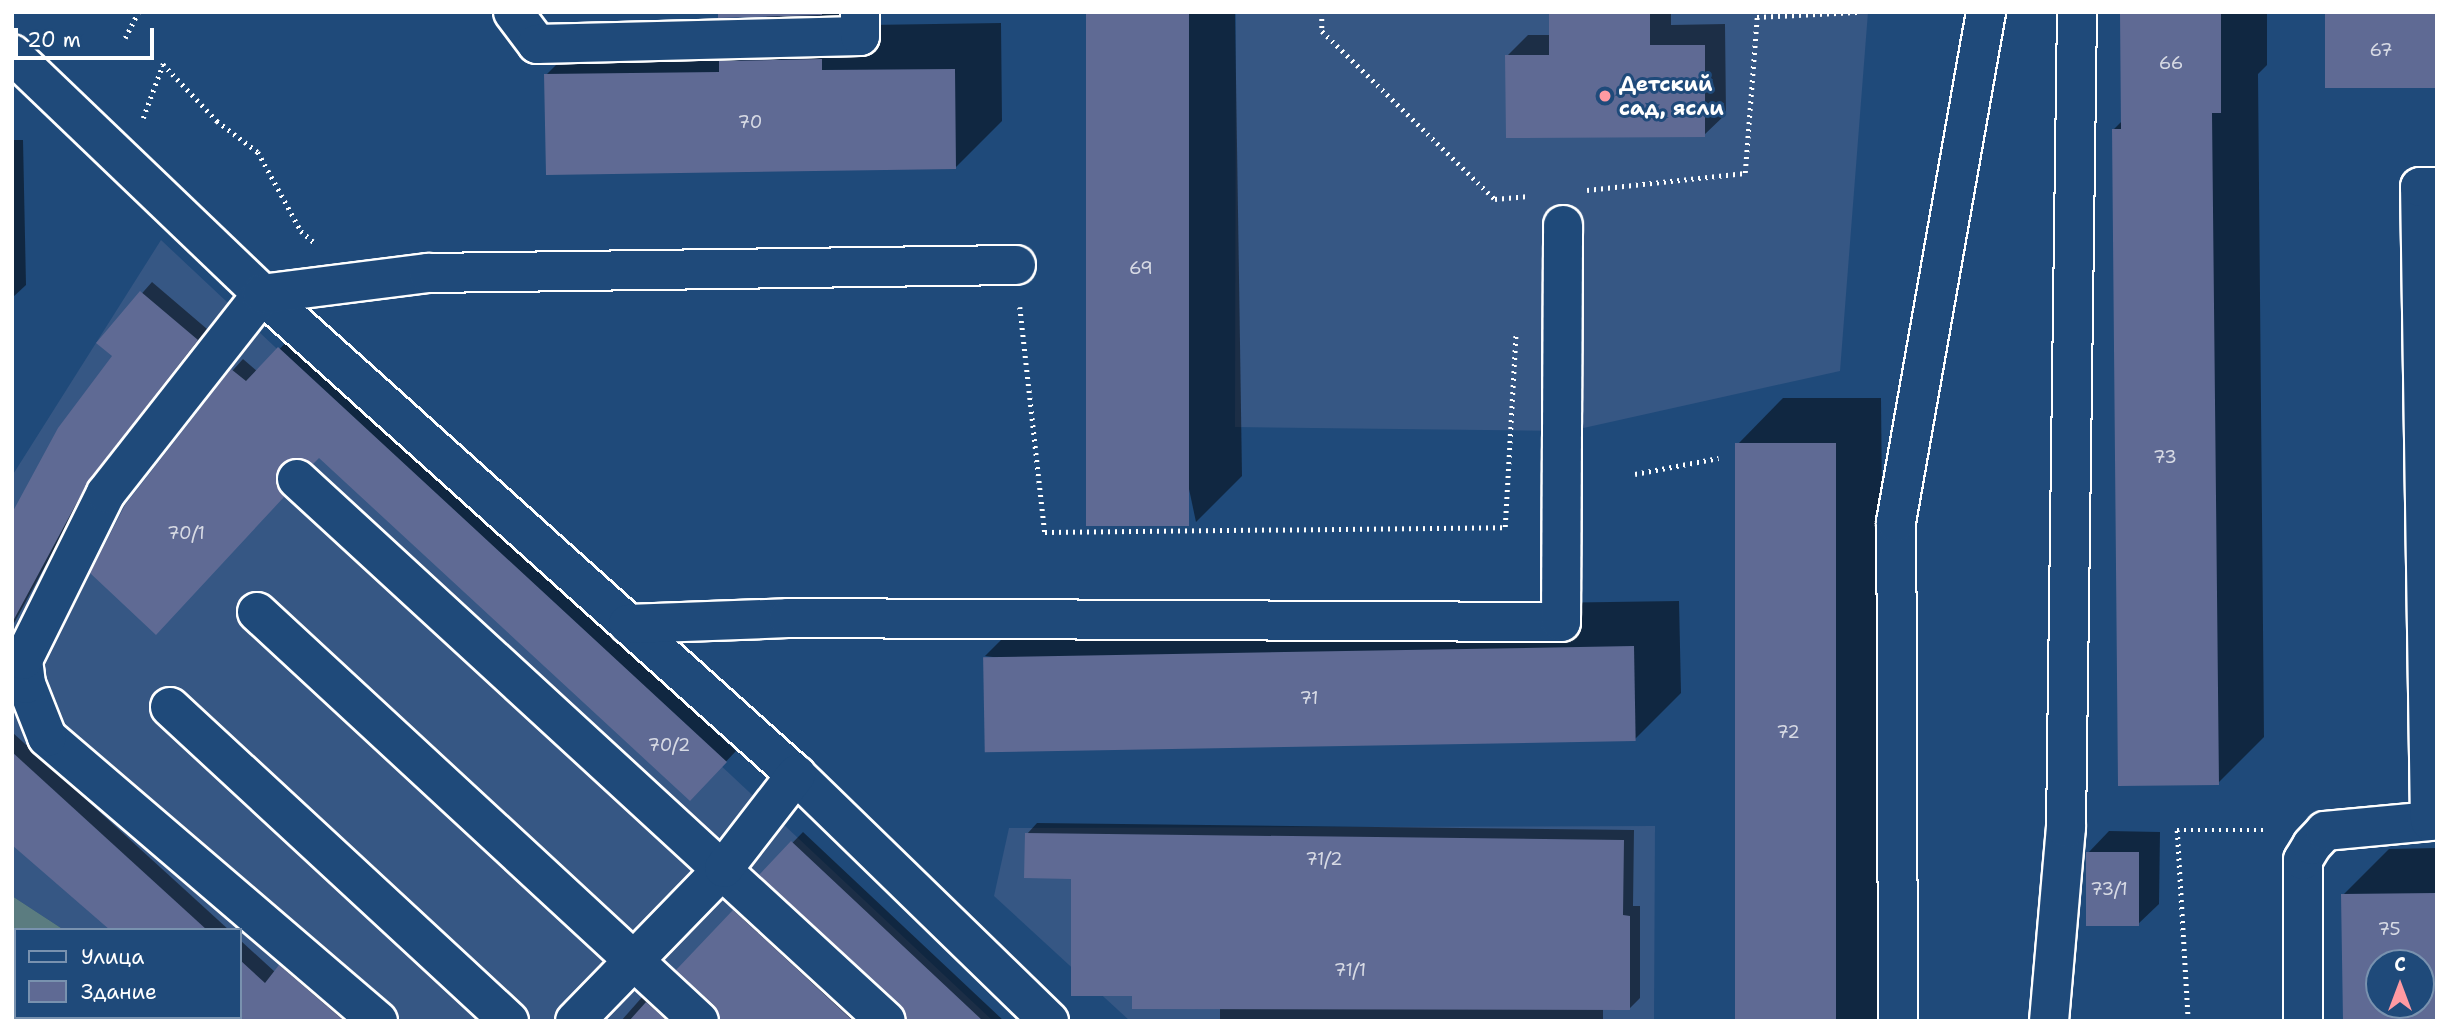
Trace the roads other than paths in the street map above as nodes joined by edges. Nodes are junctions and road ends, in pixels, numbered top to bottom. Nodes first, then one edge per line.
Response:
1 (513, 12) edge
2 (860, 12) edge
3 (1986, 12) edge
4 (2077, 12) edge
5 (12, 54) edge
6 (2437, 187) edge
7 (1563, 225) dead end
8 (1016, 265) dead end
9 (262, 294) junction
10 (297, 479) dead end
11 (257, 612) dead end
12 (628, 624) junction
13 (170, 707) dead end
14 (796, 775) junction
15 (724, 868) junction
16 (633, 960) junction
17 (501, 1018) edge
18 (378, 1021) edge
19 (575, 1021) edge
20 (699, 1021) edge
21 (886, 1021) edge
22 (1049, 1021) edge
23 (1898, 1021) edge
24 (2049, 1021) edge
25 (2304, 1021) edge

1 - 2 street
3 - 23 street
4 - 24 street
5 - 9 street
6 - 25 street
7 - 12 street
8 - 9 street
9 - 12 street
9 - 18 street
10 - 15 street
11 - 16 street
12 - 14 street
13 - 17 street
14 - 15 street
14 - 22 street
15 - 16 street
15 - 21 street
16 - 19 street
16 - 20 street

